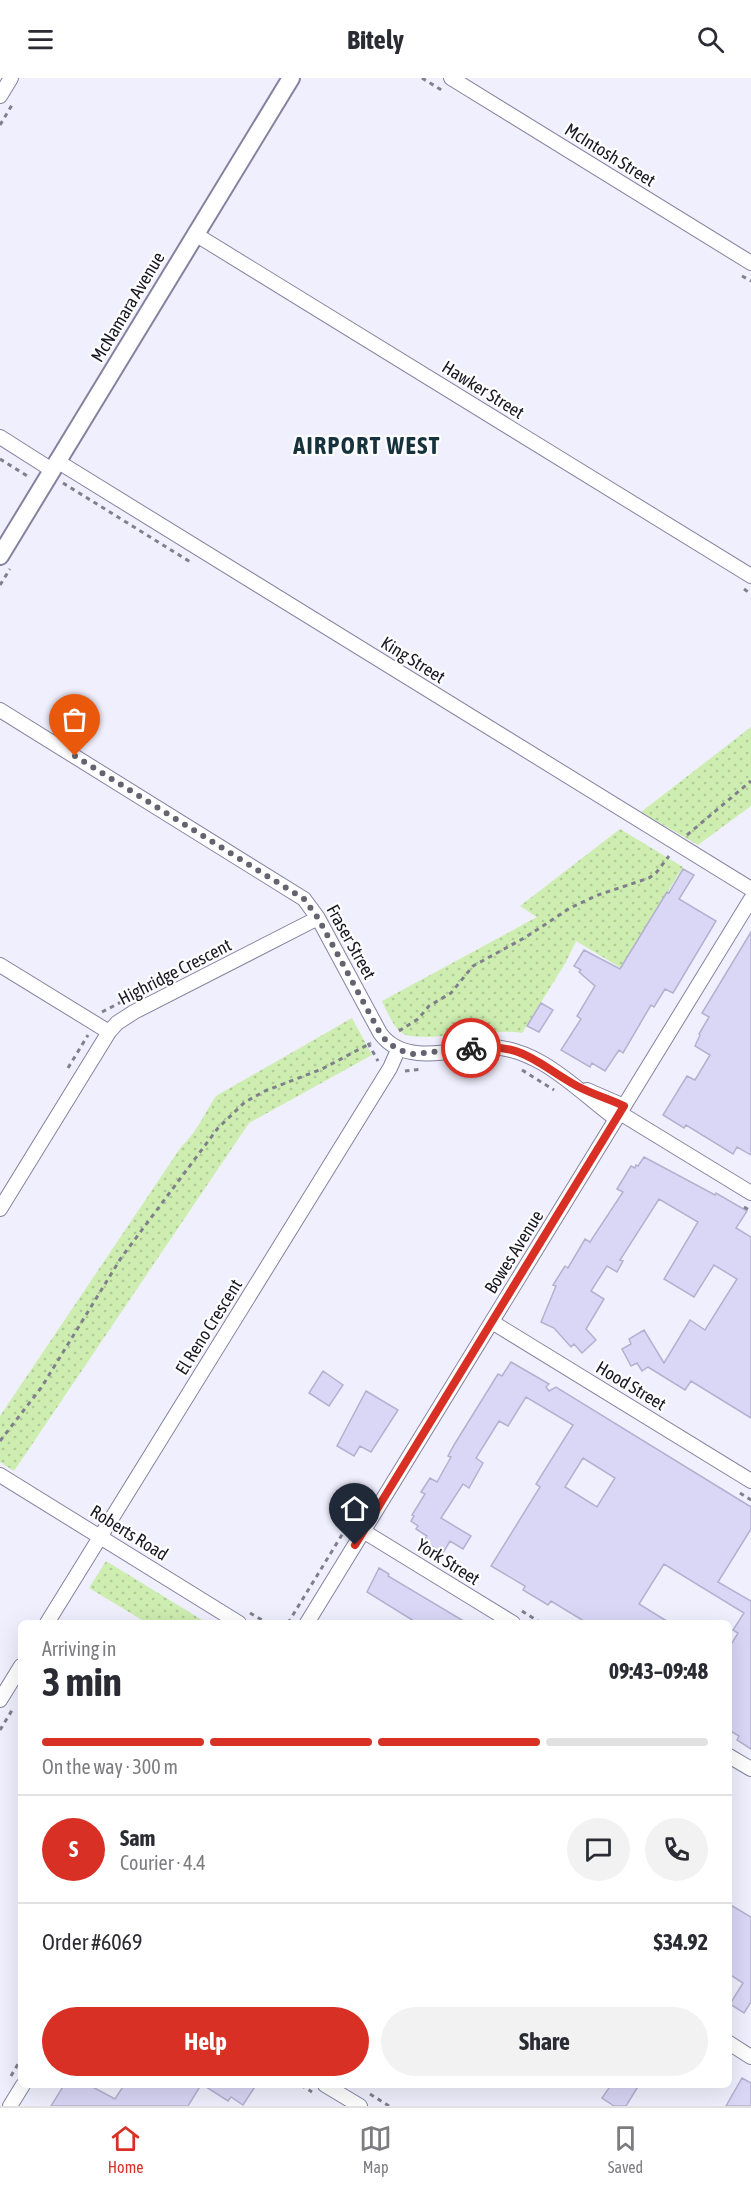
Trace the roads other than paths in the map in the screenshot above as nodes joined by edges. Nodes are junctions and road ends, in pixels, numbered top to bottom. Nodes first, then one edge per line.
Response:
1 (11, 78) edge
2 (291, 78) edge
3 (451, 78) edge
4 (0, 96) edge
5 (195, 234) junction
6 (751, 263) edge
7 (0, 437) edge
8 (57, 472) junction
9 (0, 556) edge
10 (751, 576) edge
11 (0, 710) edge
12 (751, 890) edge
13 (751, 899) edge
14 (318, 918) junction
15 (0, 965) edge
16 (109, 1032) junction
17 (399, 1050) junction
18 (620, 1113) junction
19 (751, 1193) edge
20 (0, 1209) edge
21 (492, 1322) junction
22 (0, 1475) edge
23 (751, 1481) edge
24 (363, 1531) junction
25 (100, 1537) junction
26 (50, 1620) edge
27 (234, 1620) edge
28 (309, 1620) edge
29 (508, 1620) edge
30 (18, 1671) edge
31 (0, 1700) edge
32 (732, 1758) edge
33 (751, 1769) edge
34 (732, 2045) edge
35 (751, 2057) edge
36 (21, 2088) edge
37 (330, 2088) edge
38 (10, 2106) edge
39 (360, 2106) edge

1 - 4 street
2 - 5 street, McNamara Avenue
3 - 6 street, McIntosh Street
5 - 8 street, McNamara Avenue
5 - 10 street, Hawker Street
7 - 8 street, King Street
8 - 9 street, McNamara Avenue
8 - 12 street, King Street
11 - 14 street, Fraser Street
13 - 18 street, Bowes Avenue
14 - 16 street, Highridge Crescent
14 - 17 street, Fraser Street
15 - 16 street
16 - 20 street, Highridge Crescent
17 - 18 street
17 - 25 street, El Reno Crescent
18 - 19 street
18 - 21 street, Bowes Avenue
21 - 23 street, Hood Street
21 - 24 street, Bowes Avenue
22 - 25 street, Roberts Road
24 - 28 street, Bowes Avenue
24 - 29 street, York Street
25 - 26 street, El Reno Crescent
25 - 27 street, Roberts Road
30 - 31 street
32 - 33 street
34 - 35 street
36 - 38 street
37 - 39 street

